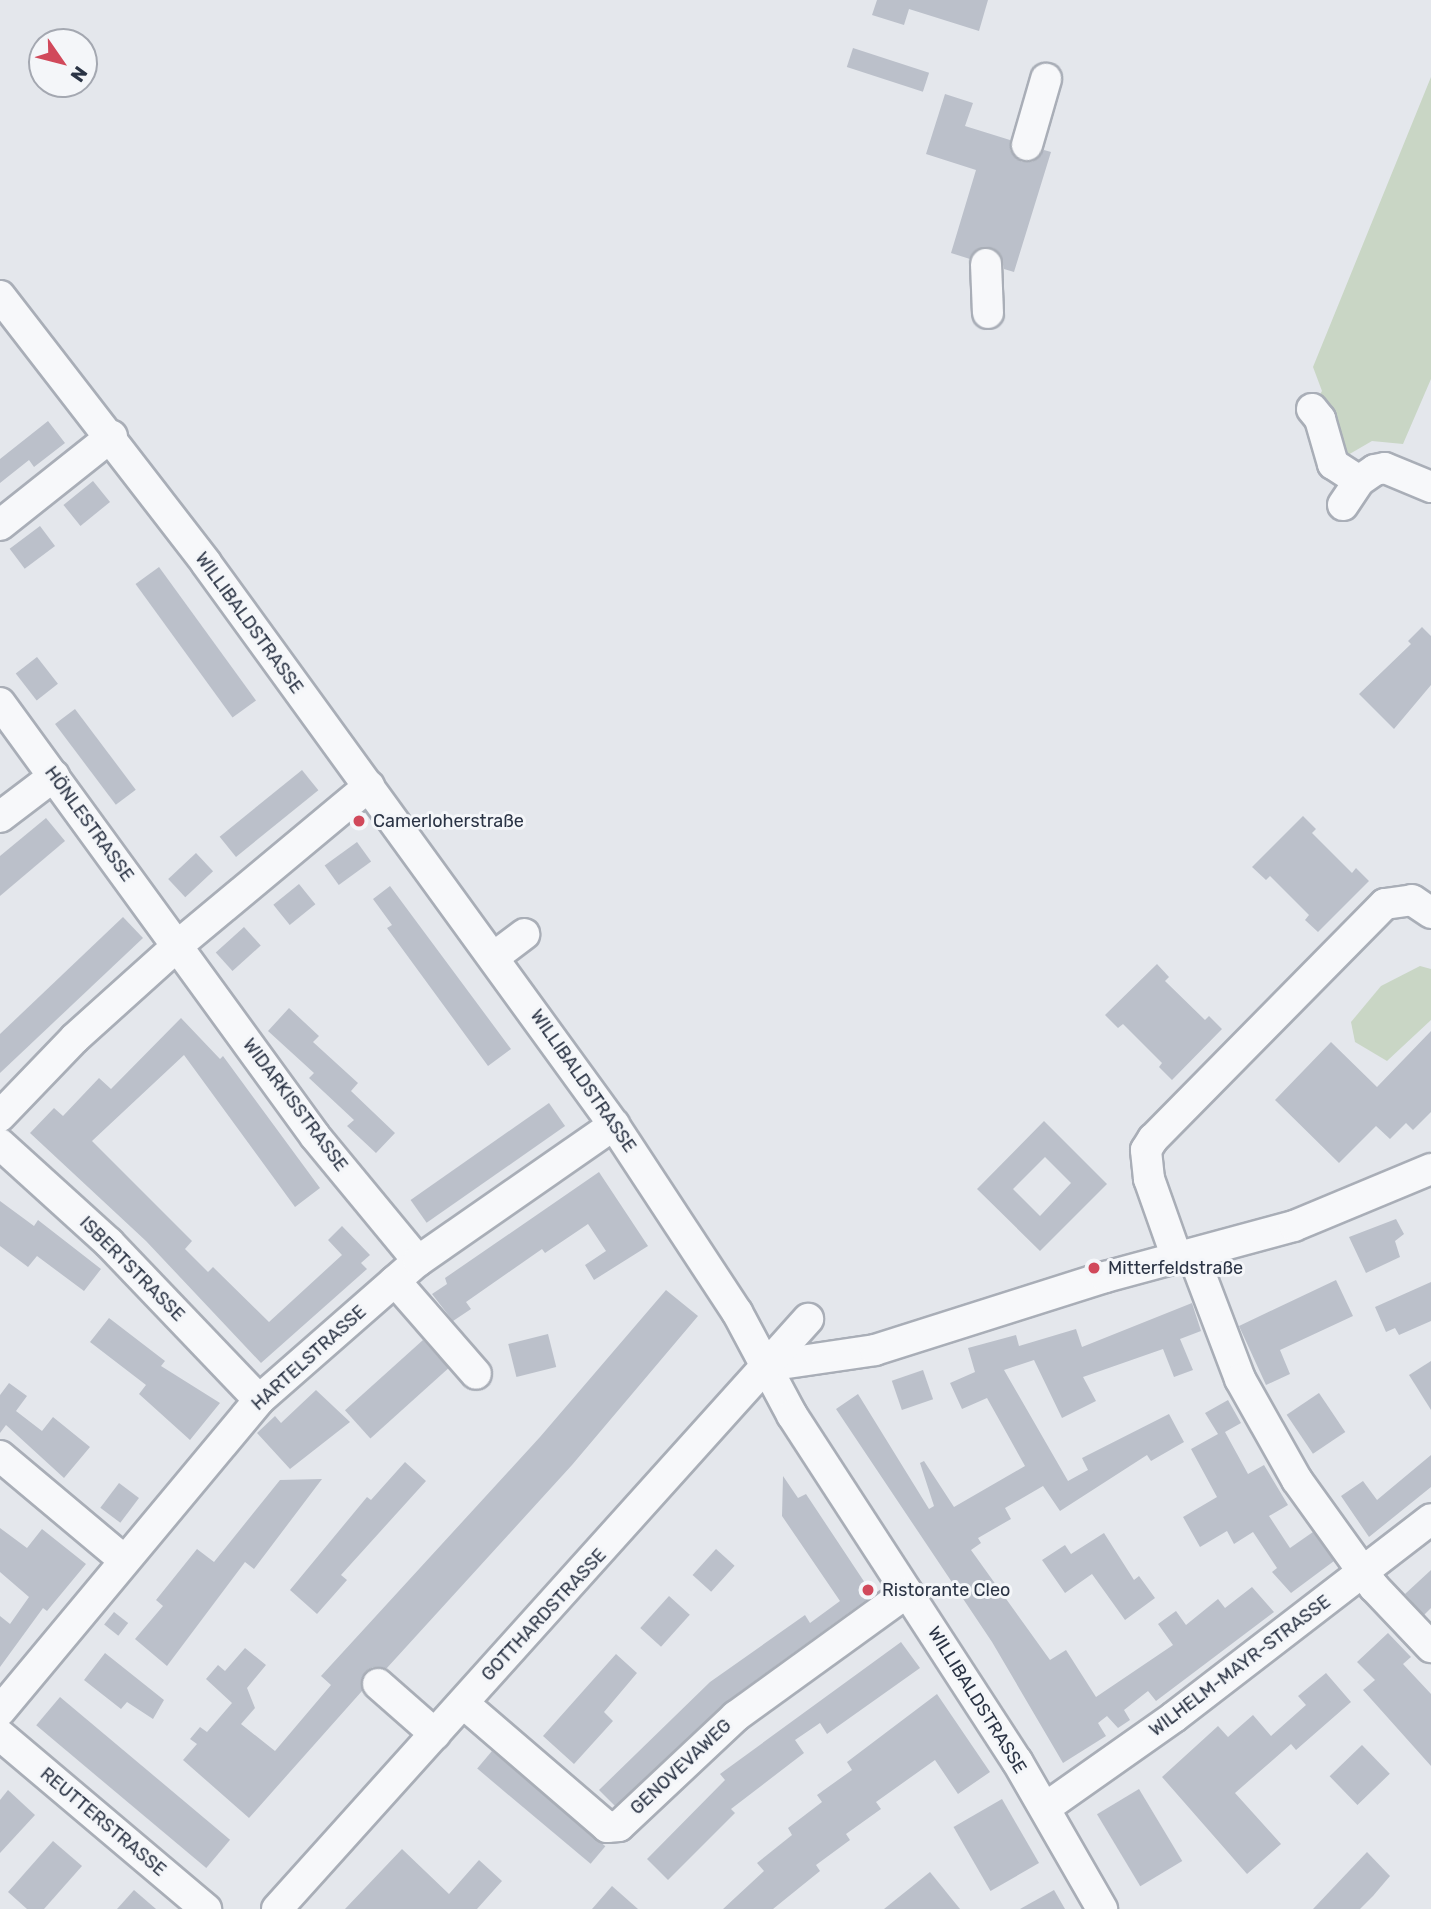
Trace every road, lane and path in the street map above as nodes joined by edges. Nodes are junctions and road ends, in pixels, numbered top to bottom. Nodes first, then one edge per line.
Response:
1 (1046, 79) dead end
2 (1027, 145) dead end
3 (986, 264) dead end
4 (0, 296) edge
5 (988, 313) dead end
6 (1312, 409) dead end
7 (112, 436) junction
8 (1431, 487) edge
9 (0, 525) edge
10 (0, 703) edge
11 (54, 776) junction
12 (369, 786) junction
13 (0, 817) edge
14 (1431, 913) edge
15 (524, 934) dead end
16 (177, 946) junction
17 (494, 957) junction
18 (0, 1116) edge
19 (614, 1125) junction
20 (0, 1144) edge
21 (1431, 1169) edge
22 (1185, 1257) junction
23 (418, 1261) junction
24 (395, 1281) junction
25 (808, 1319) dead end
26 (767, 1366) junction
27 (475, 1374) dead end
28 (259, 1400) junction
29 (0, 1456) edge
30 (1431, 1519) edge
31 (124, 1560) junction
32 (1363, 1572) junction
33 (907, 1592) junction
34 (1431, 1647) edge
35 (378, 1684) dead end
36 (463, 1703) junction
37 (0, 1711) edge
38 (435, 1734) junction
39 (0, 1735) edge
40 (1045, 1808) junction
41 (206, 1909) edge
42 (277, 1909) edge
43 (1102, 1909) edge

1 - 2 street
3 - 5 street
4 - 7 street, WILLIBALDSTRASSE
6 - 8 street
7 - 9 street
7 - 12 street, WILLIBALDSTRASSE
10 - 11 street, HÖNLESTRASSE
11 - 13 street
11 - 16 street, HÖNLESTRASSE
12 - 16 street
12 - 17 street, WILLIBALDSTRASSE
14 - 22 street
15 - 17 street
16 - 18 street
16 - 23 street, WIDARKISSTRASSE
17 - 19 street, WILLIBALDSTRASSE
19 - 23 street, HARTELSTRASSE
19 - 26 street, WILLIBALDSTRASSE
20 - 28 street, ISBERTSTRASSE
21 - 22 street
22 - 26 street
22 - 32 street
23 - 24 street, HARTELSTRASSE
24 - 27 street
24 - 28 street, HARTELSTRASSE
25 - 26 street, GOTTHARDSTRASSE
26 - 33 street, WILLIBALDSTRASSE
26 - 36 street, GOTTHARDSTRASSE
28 - 31 street, HARTELSTRASSE
29 - 31 street
30 - 32 street, WILHELM-MAYR-STRASSE
31 - 37 street, HARTELSTRASSE
32 - 34 street
32 - 40 street, WILHELM-MAYR-STRASSE
33 - 36 street, GENOVEVAWEG
33 - 40 street, WILLIBALDSTRASSE
35 - 38 street
36 - 38 street, GOTTHARDSTRASSE
38 - 42 street, GOTTHARDSTRASSE
39 - 41 street, REUTTERSTRASSE
40 - 43 street, WILLIBALDSTRASSE

